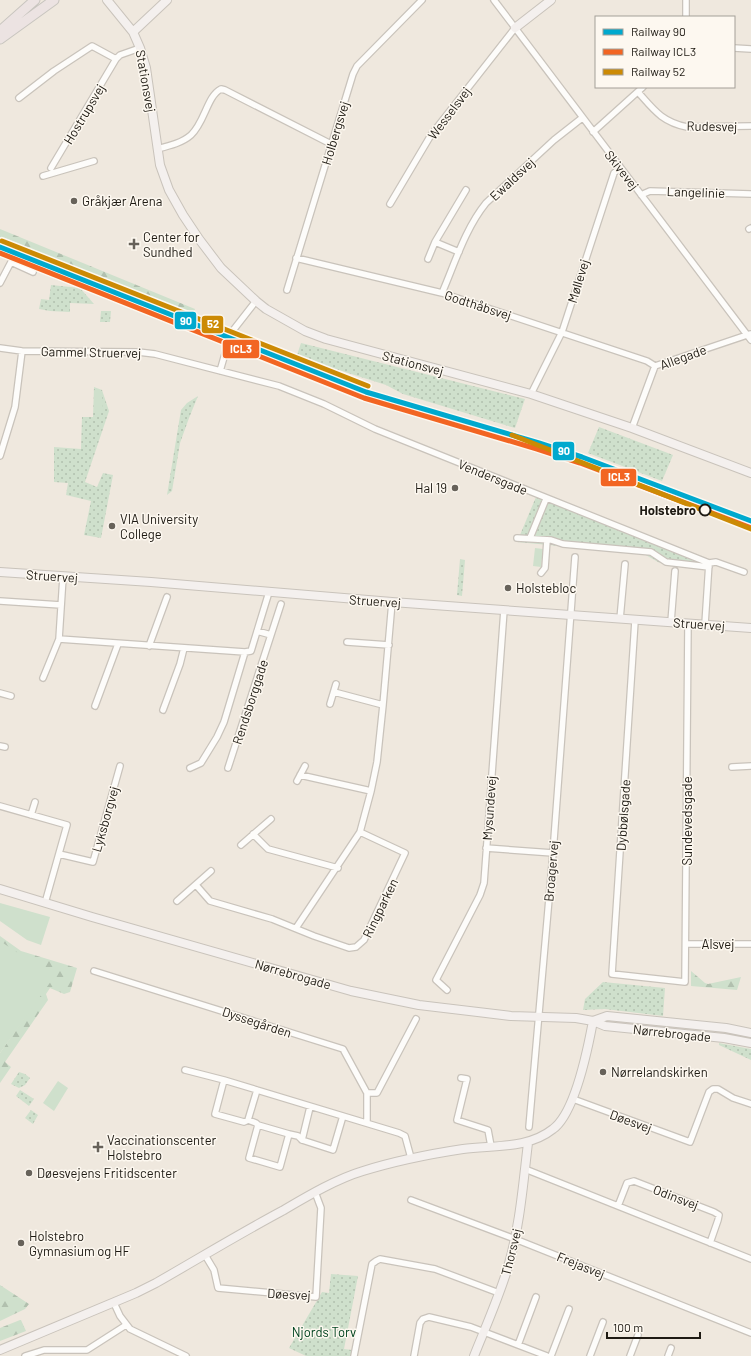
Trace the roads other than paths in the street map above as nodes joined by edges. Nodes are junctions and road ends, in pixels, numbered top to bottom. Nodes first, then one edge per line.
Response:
1 (35, 0) edge
2 (54, 0) edge
3 (106, 0) edge
4 (167, 0) edge
5 (422, 0) edge
6 (494, 0) edge
7 (551, 0) edge
8 (686, 0) edge
9 (686, 16) edge
10 (515, 28) junction
11 (0, 31) edge
12 (133, 32) junction
13 (0, 39) edge
14 (140, 48) junction
15 (735, 48) edge
16 (751, 49) edge
17 (116, 59) junction
18 (643, 88) edge
19 (638, 92) junction
20 (19, 98) dead end
21 (582, 118) junction
22 (751, 126) edge
23 (593, 132) junction
24 (331, 144) junction
25 (157, 149) junction
26 (94, 161) dead end
27 (51, 168) dead end
28 (620, 168) junction
29 (43, 176) dead end
30 (466, 190) dead end
31 (751, 194) edge
32 (641, 195) junction
33 (390, 204) dead end
34 (435, 242) junction
35 (459, 252) junction
36 (296, 258) junction
37 (428, 260) dead end
38 (33, 272) dead end
39 (0, 283) edge
40 (287, 290) dead end
41 (442, 293) junction
42 (256, 301) junction
43 (562, 332) junction
44 (750, 336) edge
45 (0, 348) edge
46 (22, 351) junction
47 (655, 366) junction
48 (220, 370) junction
49 (531, 394) junction
50 (632, 428) junction
51 (0, 456) edge
52 (751, 473) edge
53 (546, 498) junction
54 (517, 538) dead end
55 (530, 538) junction
56 (547, 540) junction
57 (575, 557) dead end
58 (625, 564) dead end
59 (709, 565) junction
60 (675, 571) dead end
61 (0, 572) edge
62 (744, 572) dead end
63 (541, 573) dead end
64 (63, 577) junction
65 (269, 592) junction
66 (167, 597) dead end
67 (0, 601) edge
68 (392, 602) junction
69 (281, 604) dead end
70 (61, 605) junction
71 (504, 610) junction
72 (570, 616) junction
73 (620, 619) junction
74 (635, 620) junction
75 (671, 622) junction
76 (688, 623) junction
77 (705, 624) junction
78 (751, 628) edge
79 (257, 631) junction
80 (271, 635) junction
81 (59, 639) junction
82 (347, 642) dead end
83 (118, 644) junction
84 (389, 645) junction
85 (149, 646) junction
86 (184, 648) junction
87 (245, 652) junction
88 (43, 678) dead end
89 (336, 684) dead end
90 (334, 692) junction
91 (0, 693) edge
92 (11, 696) dead end
93 (330, 704) dead end
94 (384, 705) junction
95 (96, 706) dead end
96 (163, 710) dead end
97 (120, 766) dead end
98 (305, 766) dead end
99 (751, 766) edge
100 (732, 767) dead end
101 (190, 768) dead end
102 (228, 768) dead end
103 (300, 775) junction
104 (297, 781) dead end
105 (371, 791) junction
106 (35, 802) dead end
107 (0, 806) edge
108 (32, 815) junction
109 (270, 819) dead end
110 (360, 832) junction
111 (252, 834) junction
112 (240, 845) dead end
113 (486, 848) junction
114 (553, 853) junction
115 (59, 854) junction
116 (338, 868) junction
117 (211, 871) dead end
118 (196, 885) junction
119 (0, 889) edge
120 (177, 901) dead end
121 (45, 903) junction
122 (296, 928) junction
123 (686, 944) junction
124 (751, 944) edge
125 (94, 971) dead end
126 (648, 978) joint
127 (448, 990) dead end
128 (538, 1017) junction
129 (416, 1019) dead end
130 (593, 1021) junction
131 (751, 1033) edge
132 (751, 1043) edge
133 (185, 1070) dead end
134 (461, 1078) dead end
135 (224, 1080) junction
136 (257, 1090) junction
137 (367, 1093) junction
138 (573, 1099) junction
139 (751, 1104) edge
140 (310, 1107) junction
141 (343, 1116) junction
142 (248, 1120) junction
143 (367, 1124) junction
144 (258, 1125) junction
145 (529, 1127) dead end
146 (290, 1134) junction
147 (302, 1140) junction
148 (528, 1142) junction
149 (490, 1146) junction
150 (411, 1158) junction
151 (525, 1169) junction
152 (315, 1192) junction
153 (411, 1200) dead end
154 (618, 1206) junction
155 (515, 1239) junction
156 (710, 1243) junction
157 (205, 1255) junction
158 (751, 1259) edge
159 (499, 1293) junction
160 (536, 1298) dead end
161 (114, 1303) junction
162 (569, 1309) dead end
163 (603, 1322) dead end
164 (126, 1325) junction
165 (484, 1332) junction
166 (751, 1333) edge
167 (638, 1335) dead end
168 (518, 1345) junction
169 (671, 1348) dead end
170 (0, 1350) edge
171 (25, 1356) edge
172 (186, 1356) edge
173 (354, 1356) edge
174 (414, 1356) edge
175 (474, 1356) edge
176 (548, 1356) edge
177 (552, 1356) edge
178 (590, 1356) edge
179 (630, 1356) edge
180 (668, 1356) edge

1 - 11 main road
2 - 13 main road
3 - 12 street, Stationsvej
4 - 12 street
5 - 24 street, Holbergsvej
6 - 10 street, Skivevej
7 - 10 street
8 - 9 street
10 - 21 street, Skivevej
10 - 33 street, Wesselsvej
12 - 14 street, Stationsvej
14 - 17 street
14 - 25 street, Stationsvej
15 - 16 street
17 - 20 street
17 - 27 street, Hostrupsvej
18 - 19 street
19 - 22 street, Rudesvej
19 - 23 street
21 - 23 street, Skivevej
21 - 35 street, Ewaldsvej
23 - 28 street, Skivevej
24 - 25 street
24 - 36 street, Holbergsvej
25 - 42 street, Stationsvej
26 - 29 street
28 - 32 street, Skivevej
28 - 43 street, Møllevej
30 - 34 street
31 - 32 street, Langelinie
32 - 44 street, Skivevej
34 - 35 street
34 - 37 street
35 - 41 street, Ewaldsvej
36 - 40 street, Holbergsvej
36 - 41 street, Godthåbsvej
38 - 39 street
41 - 43 street, Godthåbsvej
42 - 48 street
42 - 49 street, Stationsvej
43 - 47 street, Godthåbsvej
43 - 49 street, Møllevej
44 - 47 street, Allegade
45 - 46 street, Gammel Struervej
46 - 48 street, Gammel Struervej
46 - 51 street
47 - 50 street, Allegade
48 - 53 street, Vendersgade
49 - 50 street, Stationsvej
50 - 52 street, Stationsvej
53 - 55 street
53 - 59 street, Vendersgade
54 - 55 street
55 - 56 street
56 - 59 street
56 - 63 street
57 - 72 street, Broagervej
58 - 73 street
59 - 62 street
59 - 77 street
60 - 75 street
61 - 64 street, Struervej
64 - 65 street, Struervej
64 - 70 street
65 - 68 street, Struervej
65 - 79 street, Rendsborggade
66 - 85 street
67 - 70 street
68 - 71 street, Struervej
68 - 84 street
69 - 80 street, Rendsborggade
70 - 81 street
71 - 72 street, Struervej
71 - 113 street, Mysundevej
72 - 73 street, Struervej
72 - 114 street, Broagervej
73 - 74 street, Struervej
74 - 75 street, Struervej
74 - 126 street, Dybbølsgade
75 - 76 street, Struervej
76 - 77 street, Struervej
76 - 123 street, Sundevedsgade
77 - 78 street, Struervej
79 - 80 street
79 - 87 street, Rendsborggade
80 - 102 street, Rendsborggade
81 - 83 street, Rendsborggade
81 - 88 street
82 - 84 street
83 - 85 street, Rendsborggade
83 - 95 street
84 - 94 street
85 - 86 street, Rendsborggade
86 - 87 street, Rendsborggade
86 - 96 street
87 - 101 street, Rendsborggade
89 - 90 street
90 - 93 street
90 - 94 street
91 - 92 street
94 - 105 street
97 - 115 street, Lyksborgvej
98 - 103 street
99 - 100 street
103 - 104 street
103 - 105 street
105 - 110 street
106 - 108 street
107 - 108 street
108 - 115 street
109 - 111 street
110 - 116 street
110 - 122 street, Ringparken
111 - 112 street
111 - 116 street
113 - 114 street
113 - 127 street, Mysundevej
114 - 128 street, Broagervej
115 - 121 street
116 - 122 street
117 - 118 street
118 - 120 street
118 - 122 street, Ringparken
119 - 121 street, Nørrebrogade
121 - 128 street, Nørrebrogade
123 - 124 street, Alsvej
123 - 126 street, Sundevedsgade
125 - 137 street, Dyssegården
128 - 130 street, Nørrebrogade
128 - 145 street, Broagervej
129 - 137 street
130 - 131 street, Nørrebrogade
130 - 132 street, Nørrebrogade
130 - 138 street
133 - 135 street
134 - 149 street
135 - 136 street
135 - 142 street
136 - 140 street
136 - 142 street
137 - 143 street, Dyssegården
138 - 139 street, Døesvej
138 - 148 street
140 - 141 street
140 - 147 street
141 - 143 street
141 - 147 street
142 - 144 street
143 - 150 street
144 - 146 street
144 - 146 street
146 - 147 street
148 - 149 street
148 - 151 street, Thorsvej
149 - 150 street
150 - 152 street
151 - 154 street
151 - 155 street, Thorsvej
152 - 157 street
152 - 157 street, Døesvej
153 - 155 street, Frejasvej
154 - 156 street
154 - 156 street, Odinsvej
155 - 159 street, Thorsvej
155 - 166 street, Frejasvej
156 - 158 street
157 - 161 street
159 - 165 street, Thorsvej
159 - 173 street
160 - 168 street
161 - 164 street
161 - 170 street
162 - 177 street
163 - 178 street
164 - 171 street
164 - 172 street
165 - 168 street
165 - 174 street
165 - 175 street, Thorsvej
167 - 179 street
168 - 176 street
169 - 180 street

